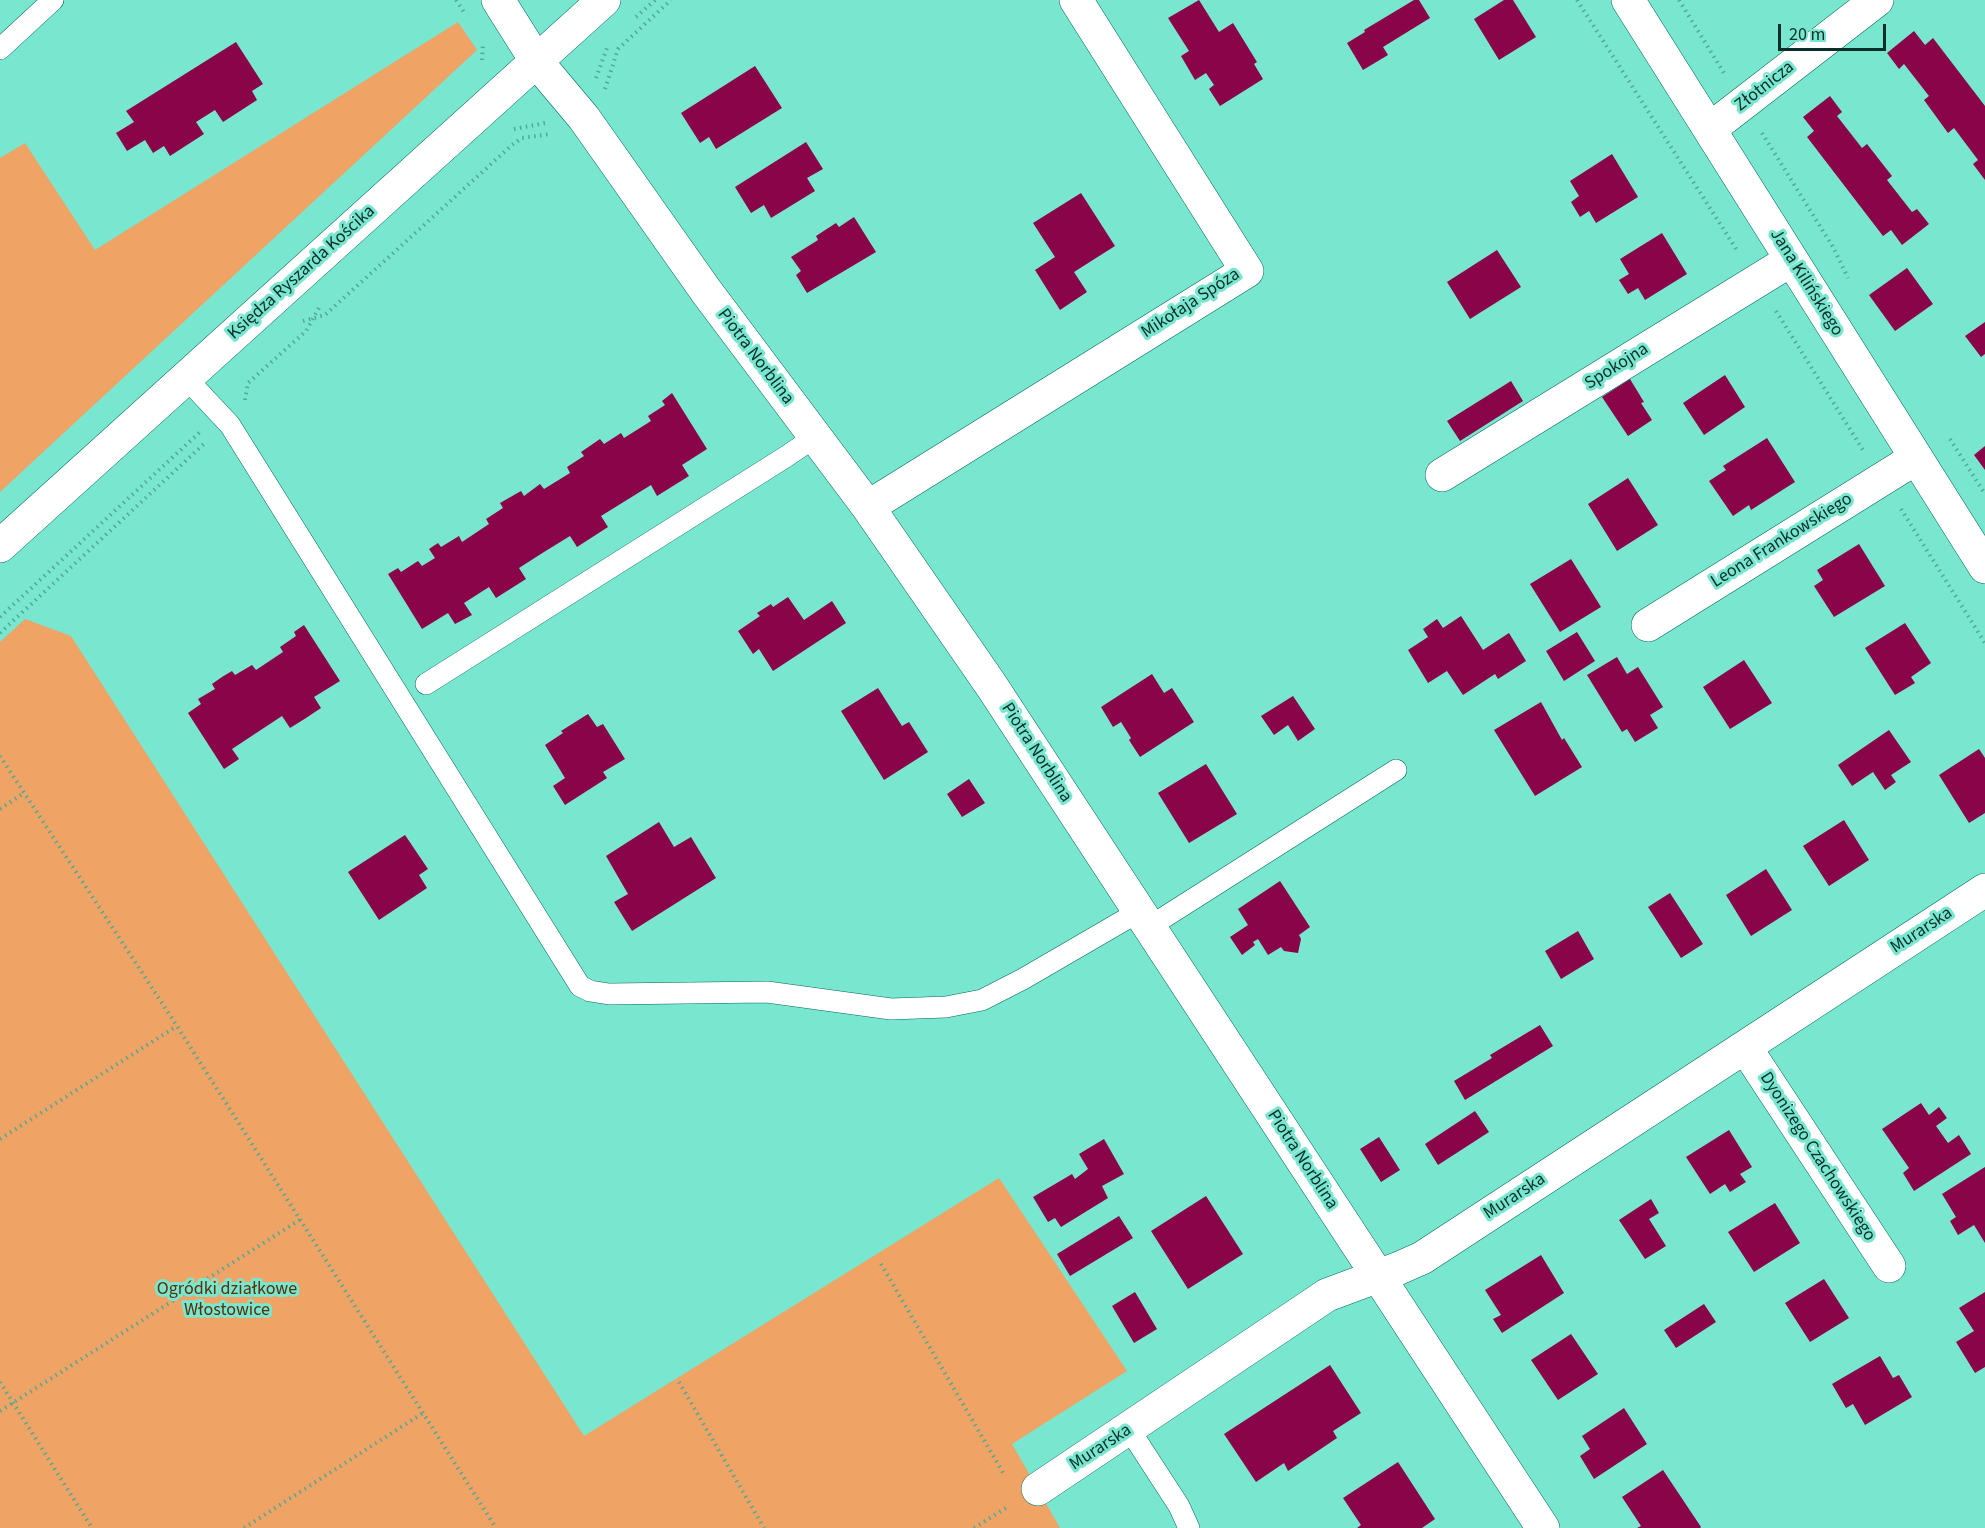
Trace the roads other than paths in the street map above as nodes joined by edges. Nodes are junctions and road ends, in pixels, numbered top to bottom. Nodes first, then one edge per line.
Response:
1 (53, 0) edge
2 (498, 0) edge
3 (604, 0) edge
4 (1076, 0) edge
5 (1628, 0) edge
6 (1877, 0) edge
7 (0, 49) edge
8 (537, 62) junction
9 (1710, 129) junction
10 (1791, 260) junction
11 (185, 377) junction
12 (815, 437) junction
13 (1916, 458) junction
14 (1442, 475) dead end
15 (868, 507) junction
16 (0, 546) edge
17 (1985, 567) edge
18 (1648, 625) dead end
19 (426, 684) dead end
20 (1396, 770) dead end
21 (1985, 890) edge
22 (1144, 919) junction
23 (1745, 1047) junction
24 (1889, 1266) dead end
25 (1379, 1277) junction
26 (1129, 1429) junction
27 (1038, 1489) dead end
28 (1189, 1528) edge
29 (1543, 1528) edge

1 - 7 lane
2 - 8 street, Piotra Norblina
3 - 8 street, Księdza Ryszarda Kościka
4 - 15 street, Mikołaja Spóza
5 - 9 street, Jana Kilińskiego
6 - 9 street, Złotnicza
8 - 11 street, Księdza Ryszarda Kościka
8 - 12 street, Piotra Norblina
9 - 10 street, Jana Kilińskiego
10 - 13 street, Jana Kilińskiego
10 - 14 street, Spokojna
11 - 16 street, Księdza Ryszarda Kościka
11 - 22 lane
12 - 15 street, Piotra Norblina
12 - 19 lane
13 - 17 street, Jana Kilińskiego
13 - 18 street, Leona Frankowskiego
15 - 22 street, Piotra Norblina
20 - 22 lane
21 - 23 street, Murarska
22 - 25 street, Piotra Norblina
23 - 24 street, Dyonizego Czachowskiego
23 - 25 street, Murarska
25 - 26 street, Murarska
25 - 29 street, Piotra Norblina
26 - 27 street, Murarska
26 - 28 lane

